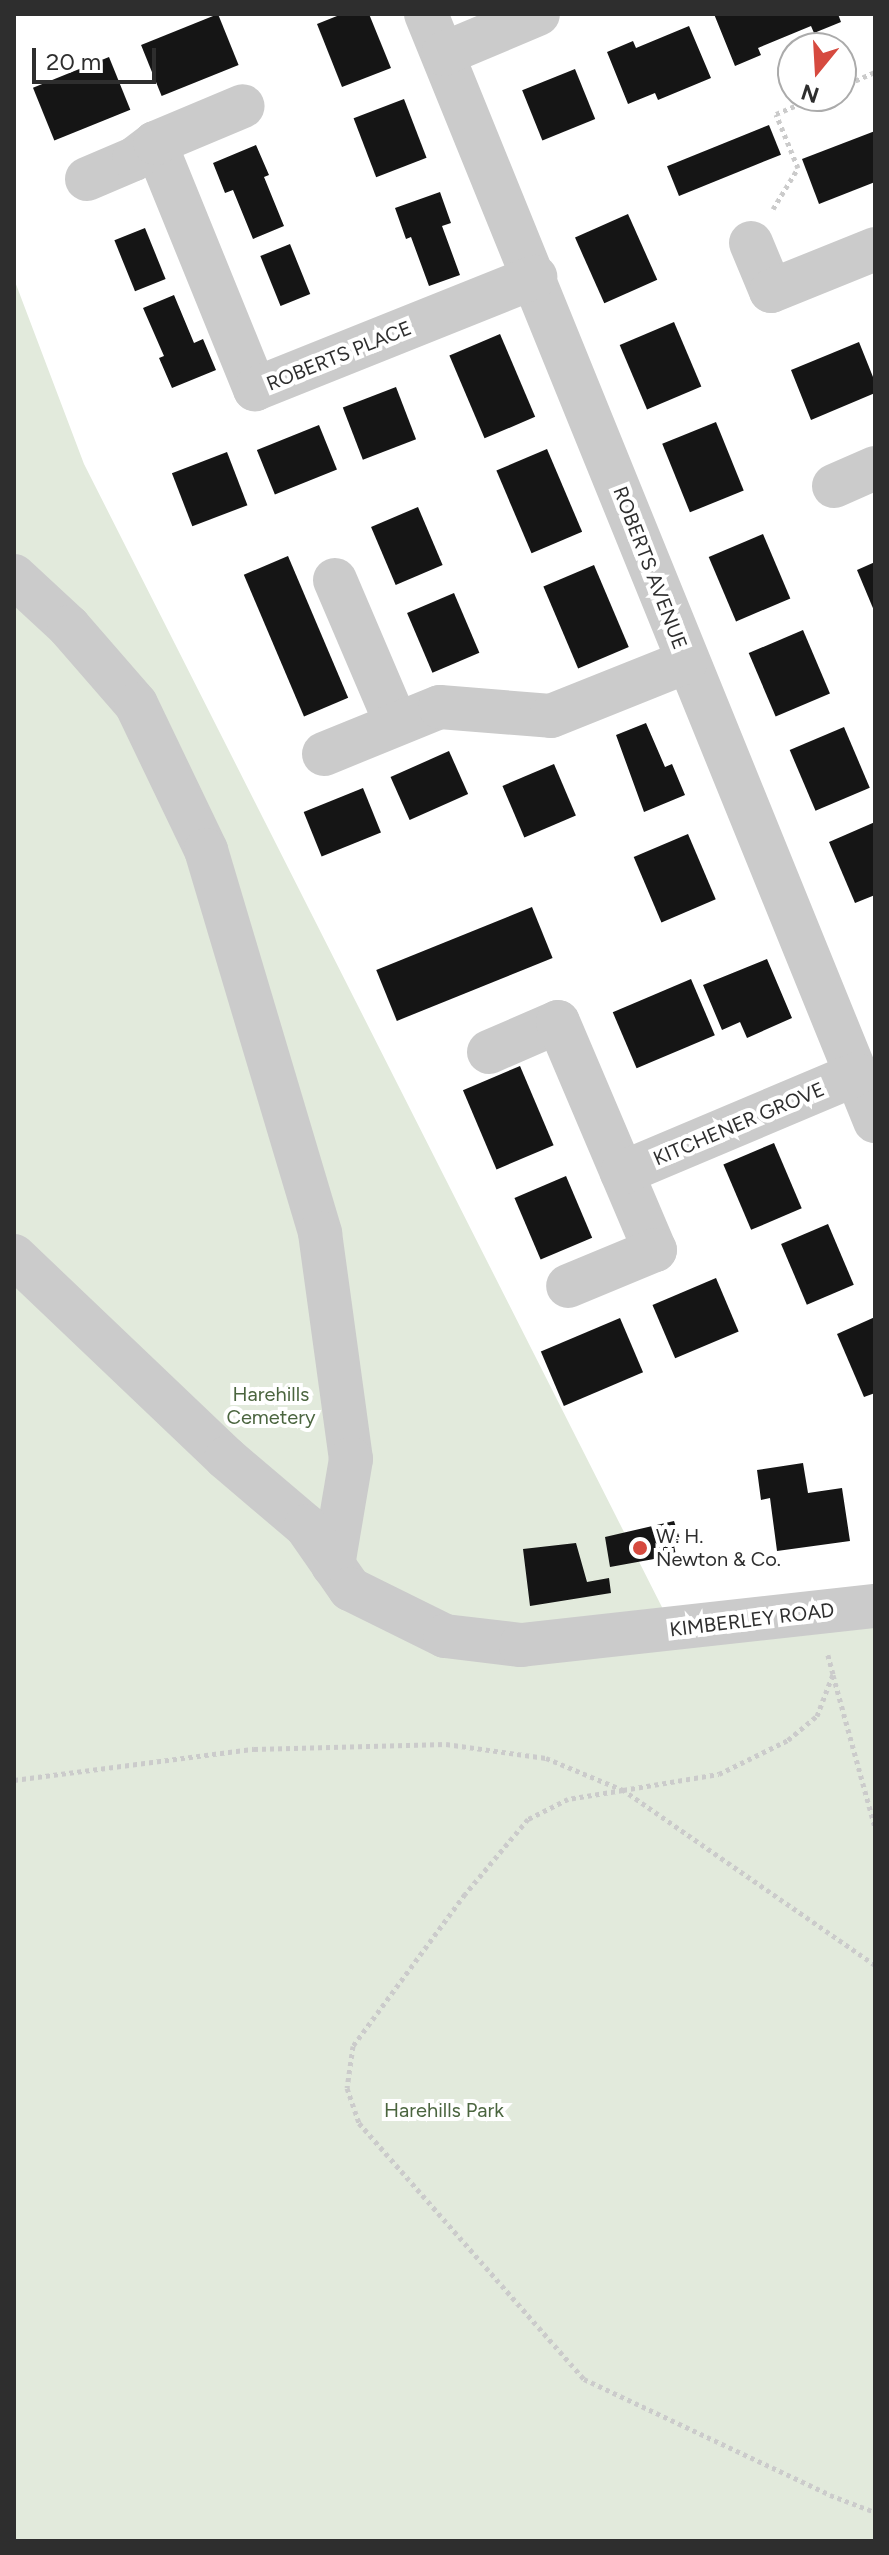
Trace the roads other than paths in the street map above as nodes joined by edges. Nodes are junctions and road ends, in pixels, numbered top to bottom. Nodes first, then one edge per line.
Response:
1 (426, 14) edge
2 (538, 14) edge
3 (443, 54) junction
4 (243, 106) dead end
5 (155, 143) junction
6 (87, 179) dead end
7 (751, 243) road end
8 (875, 249) edge
9 (535, 277) junction
10 (875, 468) edge
11 (834, 486) dead end
12 (14, 576) edge
13 (335, 580) dead end
14 (686, 662) junction
15 (396, 723) junction
16 (324, 754) dead end
17 (489, 1052) dead end
18 (856, 1074) junction
19 (875, 1121) edge
20 (622, 1173) junction
21 (14, 1256) edge
22 (568, 1286) dead end
23 (333, 1565) junction
24 (875, 1606) edge

1 - 3 street, ROBERTS AVENUE
2 - 3 street
3 - 9 street, ROBERTS AVENUE
4 - 5 street
5 - 6 street
5 - 9 street, ROBERTS PLACE
7 - 8 street
9 - 14 street, ROBERTS AVENUE
10 - 11 street
12 - 23 street
13 - 15 street
14 - 15 street
14 - 18 street, ROBERTS AVENUE
15 - 16 street
17 - 20 street
18 - 19 street, ROBERTS AVENUE
18 - 20 street, KITCHENER GROVE
20 - 22 street
21 - 23 street, KIMBERLEY ROAD
23 - 24 street, KIMBERLEY ROAD

